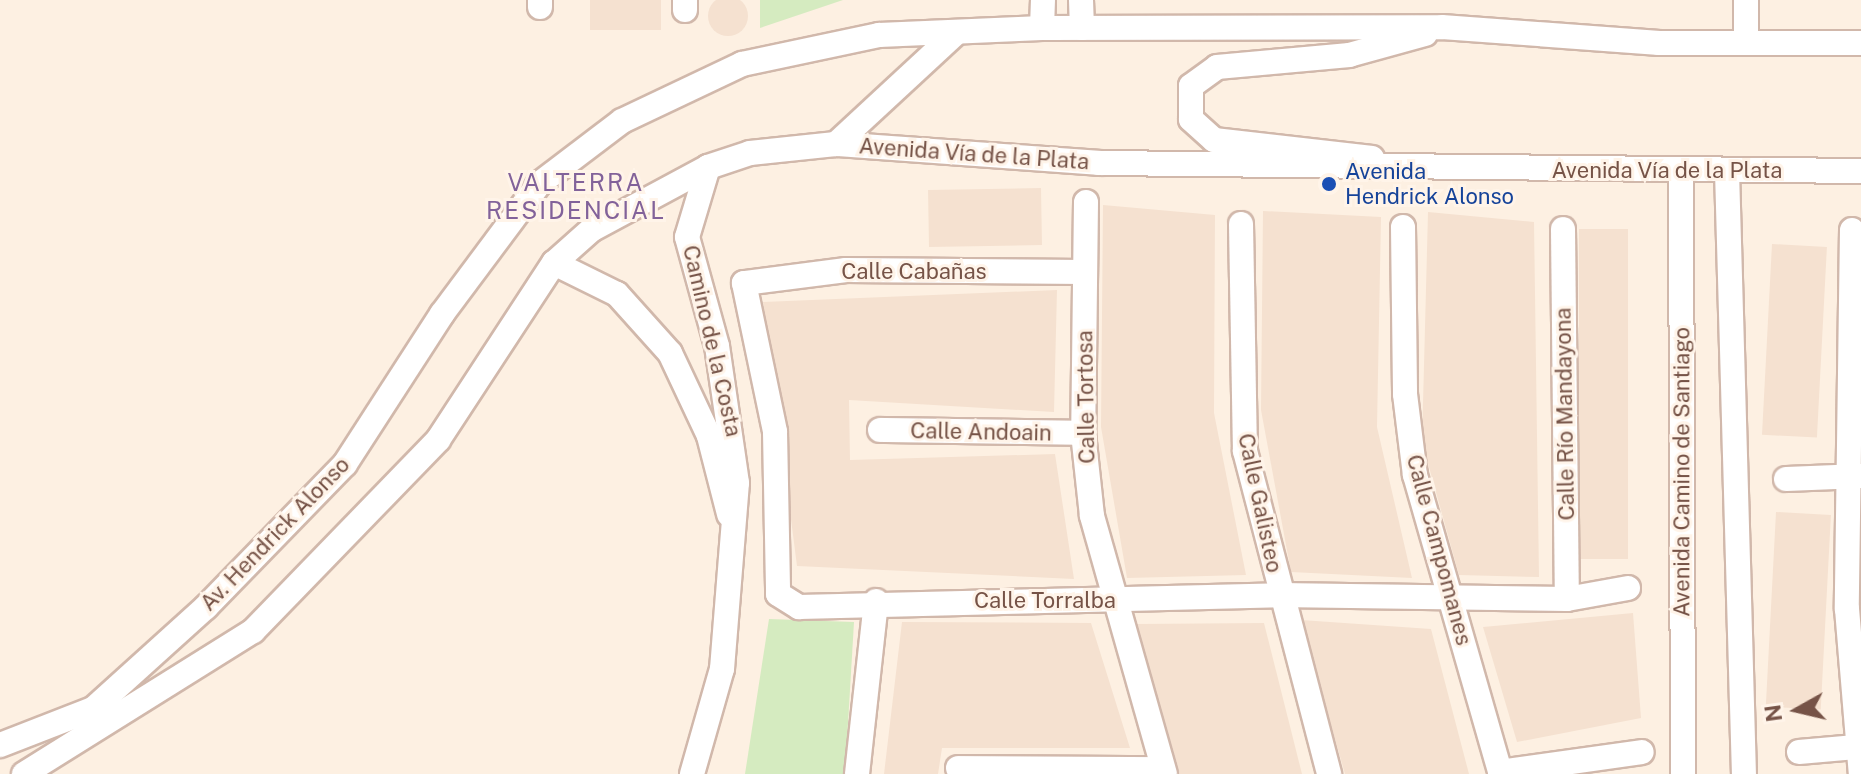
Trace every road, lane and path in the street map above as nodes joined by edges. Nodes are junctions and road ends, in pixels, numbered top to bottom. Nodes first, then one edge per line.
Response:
1 (1043, 0) edge
2 (1081, 0) edge
3 (1746, 0) edge
4 (1442, 27) junction
5 (1042, 28) junction
6 (1082, 28) junction
7 (956, 33) junction
8 (1746, 43) junction
9 (1861, 43) edge
10 (836, 144) junction
11 (708, 167) junction
12 (1425, 170) junction
13 (1681, 171) junction
14 (1727, 171) junction
15 (1861, 171) edge
16 (1086, 202) dead end
17 (1241, 224) dead end
18 (1403, 227) dead end
19 (1563, 229) dead end
20 (1852, 230) dead end
21 (554, 263) junction
22 (1085, 272) junction
23 (744, 283) joint
24 (880, 430) dead end
25 (1083, 433) junction
26 (1855, 477) edge
27 (1786, 479) dead end
28 (730, 517) junction
29 (1628, 588) dead end
30 (1280, 595) junction
31 (1450, 595) junction
32 (1567, 599) junction
33 (876, 601) junction
34 (1118, 602) junction
35 (0, 745) edge
36 (1856, 747) junction
37 (1642, 752) dead end
38 (1799, 752) dead end
39 (958, 768) dead end
40 (1026, 771) edge
41 (1164, 772) edge
42 (1500, 773) edge
43 (24, 774) edge
44 (692, 774) edge
45 (857, 774) edge
46 (1329, 774) edge
47 (1683, 774) edge
48 (1744, 774) edge
49 (1861, 774) edge

1 - 5 street
2 - 6 street
3 - 8 street
4 - 6 street, Avenida Vía de la Plata
4 - 8 street, Avenida Vía de la Plata
4 - 12 street, Avenida Vía de la Plata
5 - 6 street, Avenida Vía de la Plata
5 - 7 street, Avenida Vía de la Plata
7 - 10 street
7 - 35 street, Av. Hendrick Alonso
8 - 9 street, Avenida Vía de la Plata
10 - 11 street, Avenida Vía de la Plata
10 - 12 street, Avenida Vía de la Plata
11 - 21 street, Avenida Vía de la Plata
11 - 28 street, Camino de la Costa
12 - 13 street, Avenida Vía de la Plata
13 - 14 street, Avenida Vía de la Plata
13 - 47 street, Avenida Camino de Santiago
14 - 15 street, Avenida Vía de la Plata
14 - 48 street
16 - 22 street, Calle Tortosa
17 - 30 street, Calle Galisteo
18 - 31 street, Calle Campomanes
19 - 32 street, Calle Río Mandayona
20 - 26 street
21 - 28 street, Camino de la Costa
21 - 43 street, Av. Hendrick Alonso
22 - 23 street, Calle Cabañas
22 - 25 street, Calle Tortosa
23 - 33 street, Calle Torralba
24 - 25 street, Calle Andoain
25 - 34 street, Calle Tortosa
26 - 27 street
26 - 36 street
28 - 44 street, Camino de la Costa
29 - 32 street, Calle Torralba
30 - 31 street, Calle Torralba
30 - 34 street, Calle Torralba
30 - 46 street, Calle Galisteo
31 - 32 street, Calle Torralba
31 - 42 street, Calle Campomanes
33 - 34 street, Calle Torralba
33 - 45 street
34 - 41 street, Calle Tortosa
36 - 38 street
36 - 49 street
37 - 42 street
39 - 40 street
40 - 41 street

